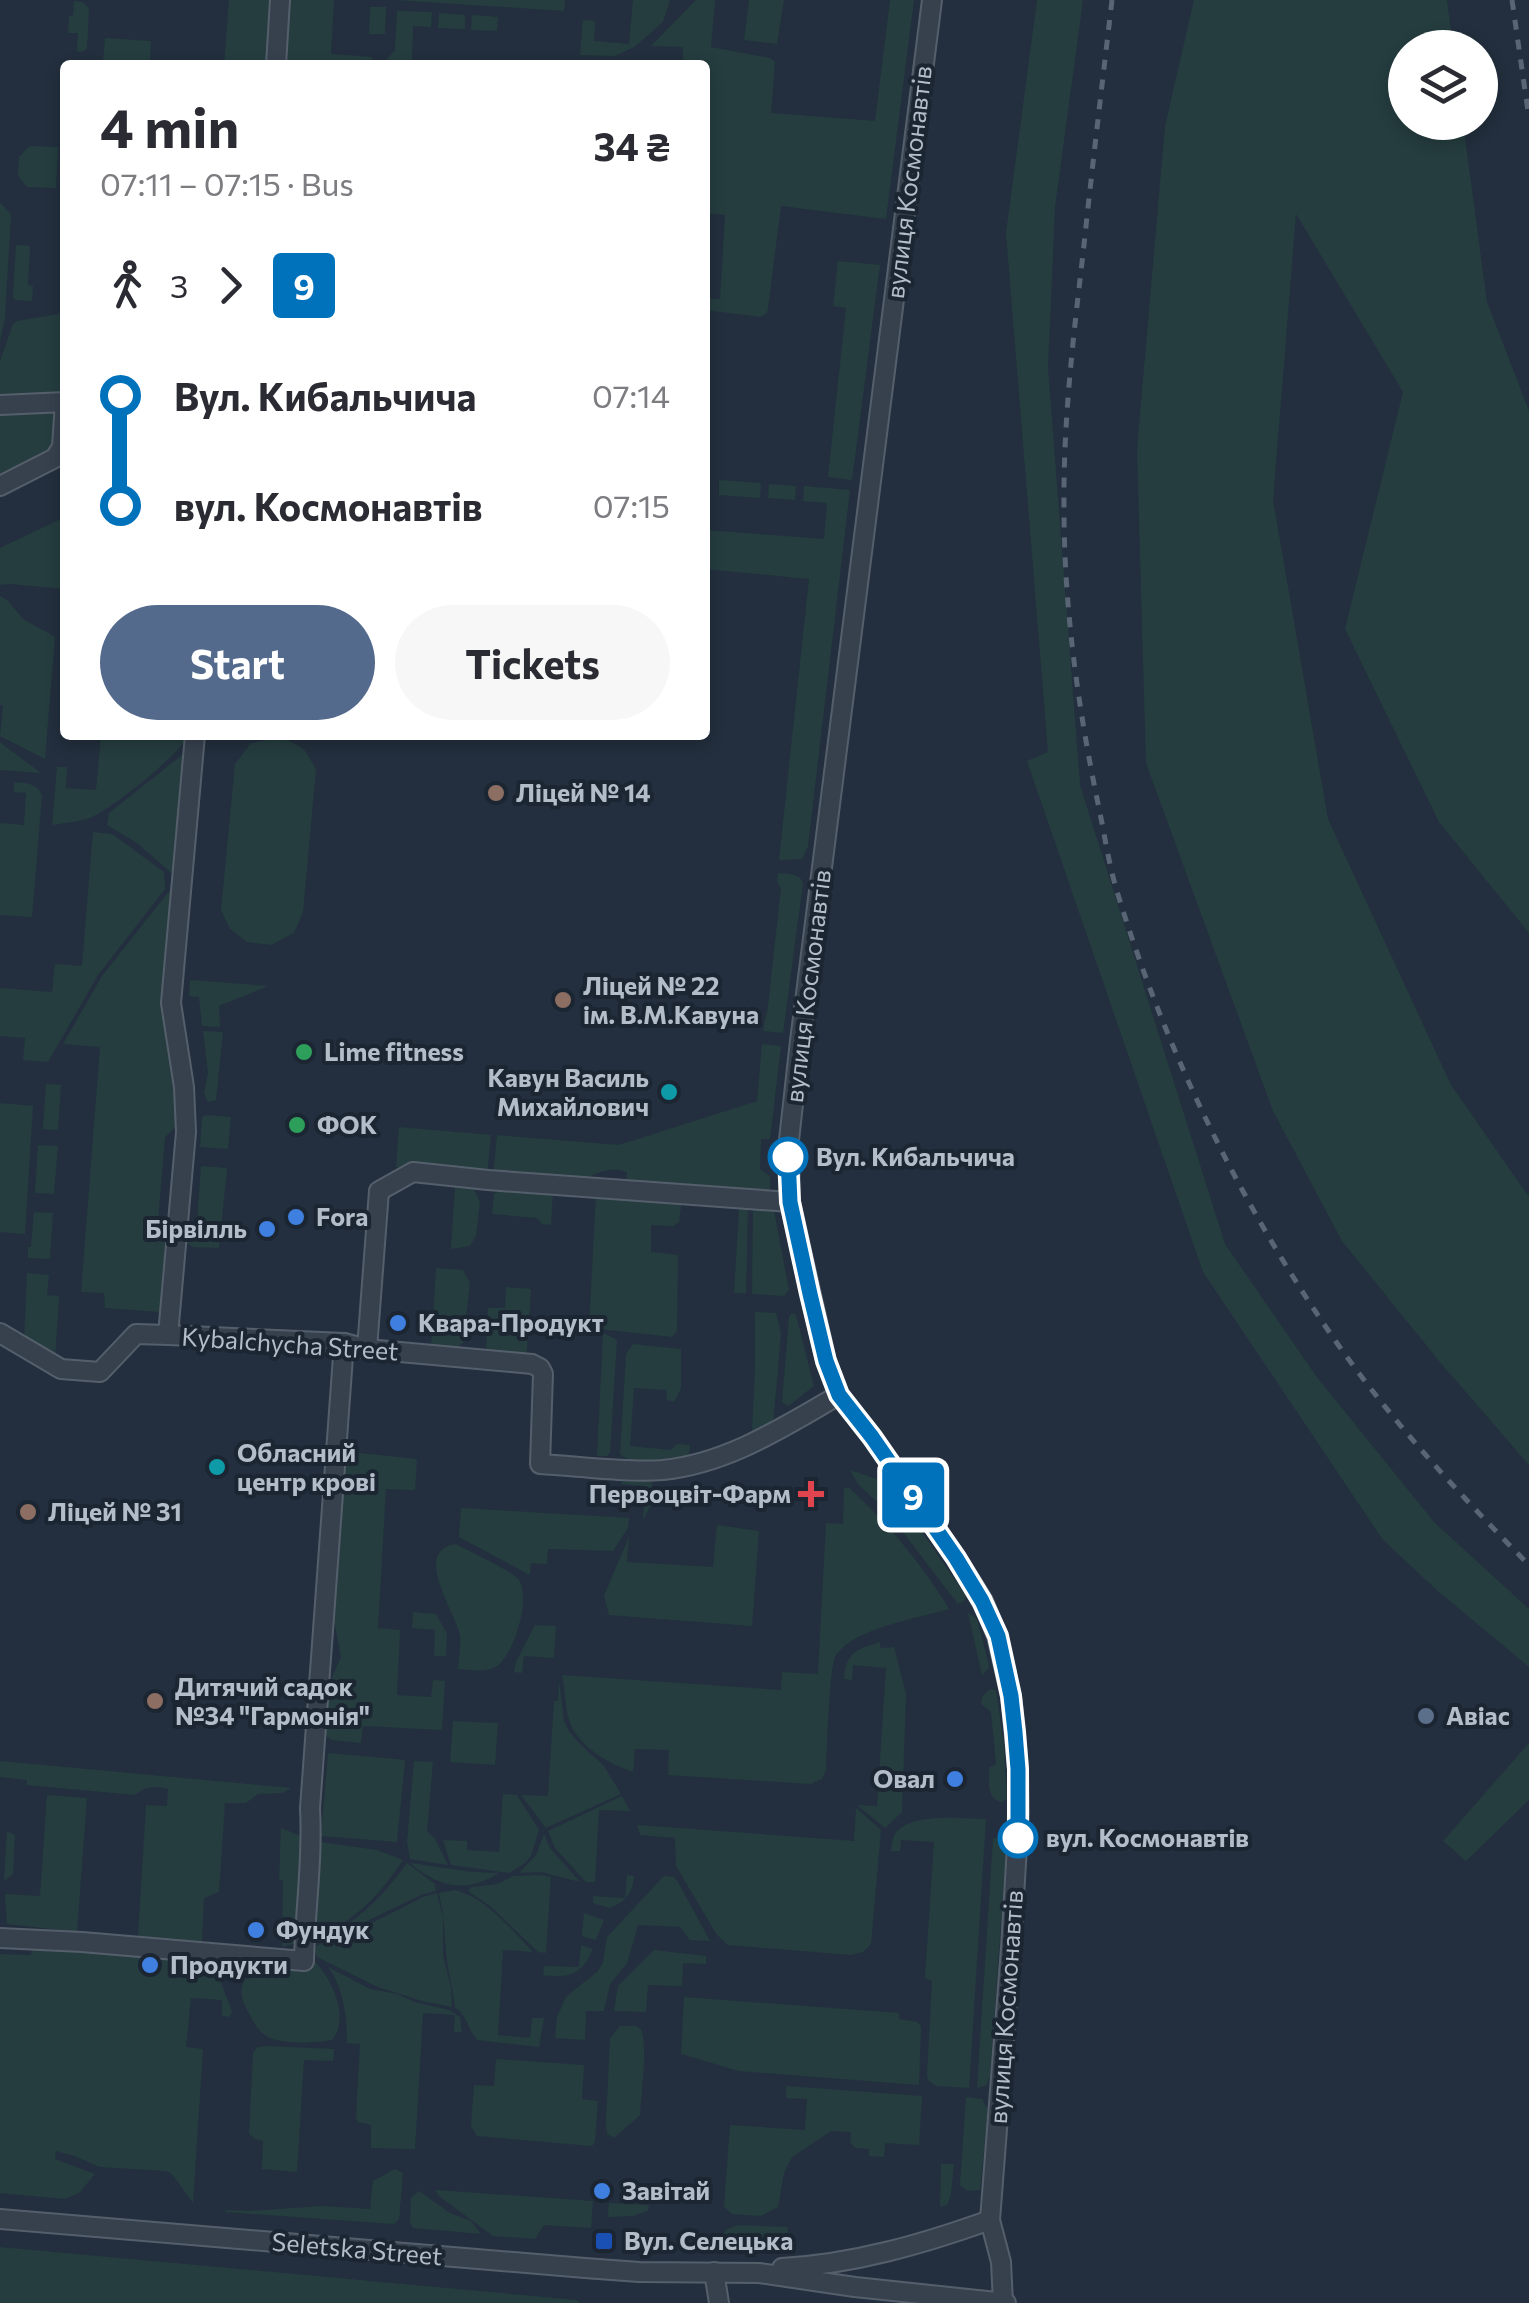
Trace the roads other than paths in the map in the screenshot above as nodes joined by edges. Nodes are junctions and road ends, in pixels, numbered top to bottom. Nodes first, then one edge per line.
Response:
1 (280, 0) edge
2 (932, 0) edge
3 (276, 60) edge
4 (60, 402) edge
5 (0, 406) edge
6 (60, 450) edge
7 (0, 486) edge
8 (194, 740) edge
9 (790, 1202) junction
10 (0, 1333) edge
11 (168, 1335) junction
12 (344, 1343) junction
13 (367, 1349) junction
14 (839, 1395) junction
15 (0, 1938) edge
16 (0, 2219) edge
17 (990, 2220) junction
18 (714, 2272) junction
19 (719, 2303) edge
20 (1004, 2303) edge

1 - 3 street
2 - 9 street, вулиця Космонавтів
4 - 5 street
6 - 7 street
8 - 11 street, Kybalchycha Street
9 - 13 street
9 - 14 street, вулиця Космонавтів
10 - 11 street
11 - 12 street, Kybalchycha Street
12 - 13 street, Kybalchycha Street
12 - 15 street
13 - 14 street, Kybalchycha Street
14 - 17 street, вулиця Космонавтів
16 - 18 street, Seletska Street
17 - 18 street, Seletska Street
17 - 20 street, вулиця Космонавтів
18 - 19 street
18 - 20 street, Seletska Street

